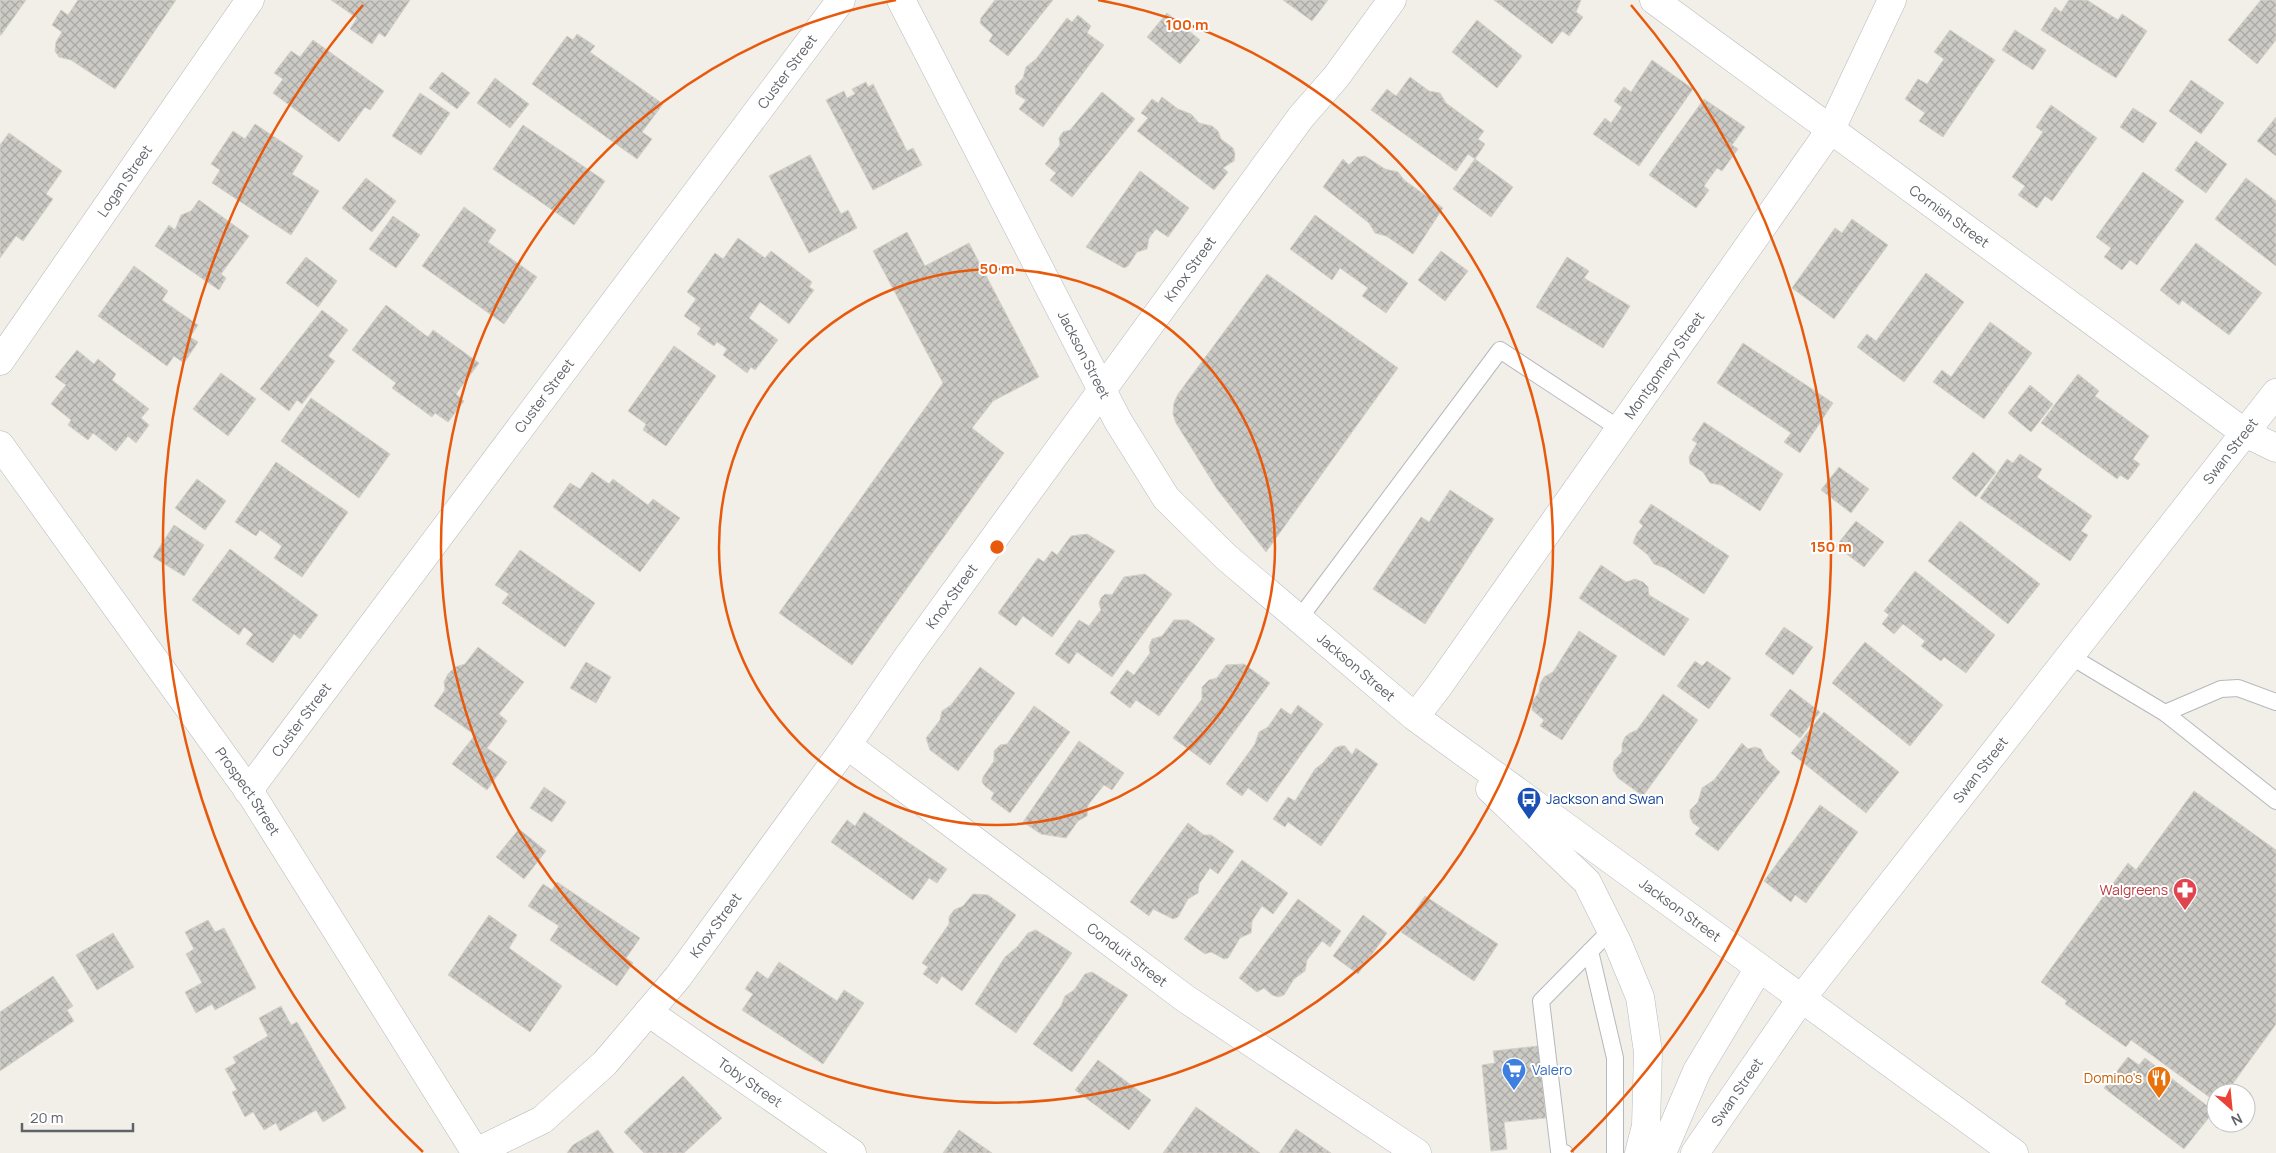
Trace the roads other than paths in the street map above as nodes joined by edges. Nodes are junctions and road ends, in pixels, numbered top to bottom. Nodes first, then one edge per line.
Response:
1 (250, 0) edge
2 (840, 0) edge
3 (901, 0) edge
4 (1392, 0) edge
5 (1654, 0) edge
6 (1892, 0) edge
7 (1830, 129) junction
8 (0, 361) edge
9 (1102, 390) junction
10 (2276, 393) edge
11 (1620, 429) junction
12 (2245, 432) junction
13 (0, 445) edge
14 (2276, 448) edge
15 (1300, 619) junction
16 (2070, 656) junction
17 (2276, 702) edge
18 (2165, 713) junction
19 (1415, 717) junction
20 (847, 745) junction
21 (248, 791) junction
22 (2276, 801) edge
23 (1611, 930) junction
24 (1590, 951) junction
25 (1758, 968) junction
26 (1801, 998) junction
27 (648, 1012) junction
28 (475, 1153) edge
29 (852, 1153) edge
30 (1417, 1153) edge
31 (1565, 1153) edge
32 (1615, 1153) edge
33 (1639, 1153) edge
34 (1662, 1153) edge
35 (1695, 1153) edge
36 (2014, 1153) edge

1 - 8 street, Logan Street
2 - 21 street, Custer Street
3 - 9 street, Jackson Street
4 - 9 street, Knox Street
5 - 7 street, Cornish Street
6 - 7 street, Montgomery Street
7 - 11 street, Montgomery Street
7 - 12 street, Cornish Street
9 - 15 street, Jackson Street
9 - 20 street, Knox Street
10 - 12 street, Swan Street
11 - 15 lane
11 - 19 street, Montgomery Street
12 - 14 street, Cornish Street
12 - 16 street, Swan Street
13 - 21 street, Prospect Street
15 - 19 street, Jackson Street
16 - 18 lane
16 - 26 street, Swan Street
17 - 18 lane
18 - 22 lane
19 - 23 street
19 - 25 street, Jackson Street
20 - 27 street, Knox Street
20 - 30 street, Conduit Street
21 - 28 street, Prospect Street
23 - 24 lane
23 - 33 street
24 - 31 lane
24 - 32 lane
25 - 26 street, Jackson Street
25 - 34 street
26 - 35 street, Swan Street
26 - 36 street, Jackson Street
27 - 28 street, Knox Street
27 - 29 street, Toby Street

